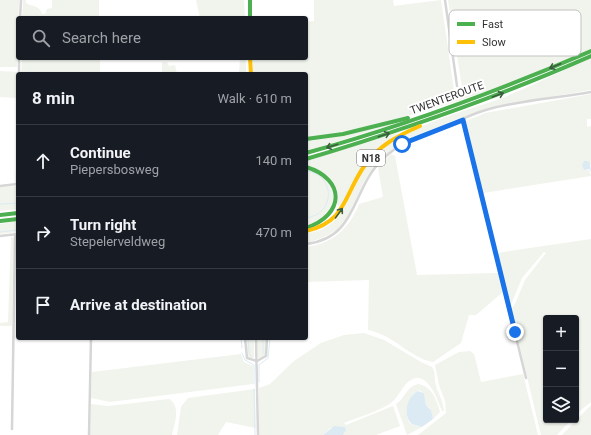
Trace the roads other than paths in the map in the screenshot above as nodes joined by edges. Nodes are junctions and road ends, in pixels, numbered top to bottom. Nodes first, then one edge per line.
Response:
1 (21, 0) edge
2 (250, 0) edge
3 (445, 0) edge
4 (20, 16) edge
5 (250, 16) edge
6 (449, 29) edge
7 (591, 51) edge
8 (581, 55) edge
9 (453, 56) edge
10 (579, 56) edge
11 (591, 56) edge
12 (19, 60) edge
13 (250, 60) edge
14 (19, 72) edge
15 (251, 72) edge
16 (457, 86) dead end
17 (591, 92) edge
18 (461, 109) junction
19 (436, 112) junction
20 (463, 120) junction
21 (308, 139) edge
22 (308, 152) edge
23 (308, 157) edge
24 (308, 167) edge
25 (16, 184) edge
26 (0, 186) edge
27 (16, 213) edge
28 (0, 214) edge
29 (16, 219) edge
30 (0, 220) edge
31 (308, 227) edge
32 (308, 231) edge
33 (16, 234) edge
34 (0, 236) edge
35 (308, 243) edge
36 (16, 273) edge
37 (91, 340) edge
38 (245, 340) edge
39 (256, 340) edge
40 (267, 340) edge
41 (257, 361) junction
42 (526, 378) dead end
43 (12, 429) dead end
44 (89, 435) edge
45 (258, 435) edge

1 - 4 street
2 - 5 main road
3 - 6 street
7 -> 8 main road, TWENTEROUTE / N18
9 - 16 street
10 -> 19 main road, TWENTEROUTE / N18
18 -> 11 main road, TWENTEROUTE / N18
12 - 14 street
13 - 15 main road
17 - 20 street
23 -> 18 main road, TWENTEROUTE / N18
32 -> 18 main road, N18
19 - 21 main road, N18
19 -> 22 main road, TWENTEROUTE / N18
20 - 35 street
20 - 42 street
24 - 31 main road
25 - 26 street
27 - 28 main road
29 - 30 main road
33 - 34 street
36 - 43 street
37 - 44 street
38 - 41 street
39 - 41 street
40 - 41 street
41 - 45 street

